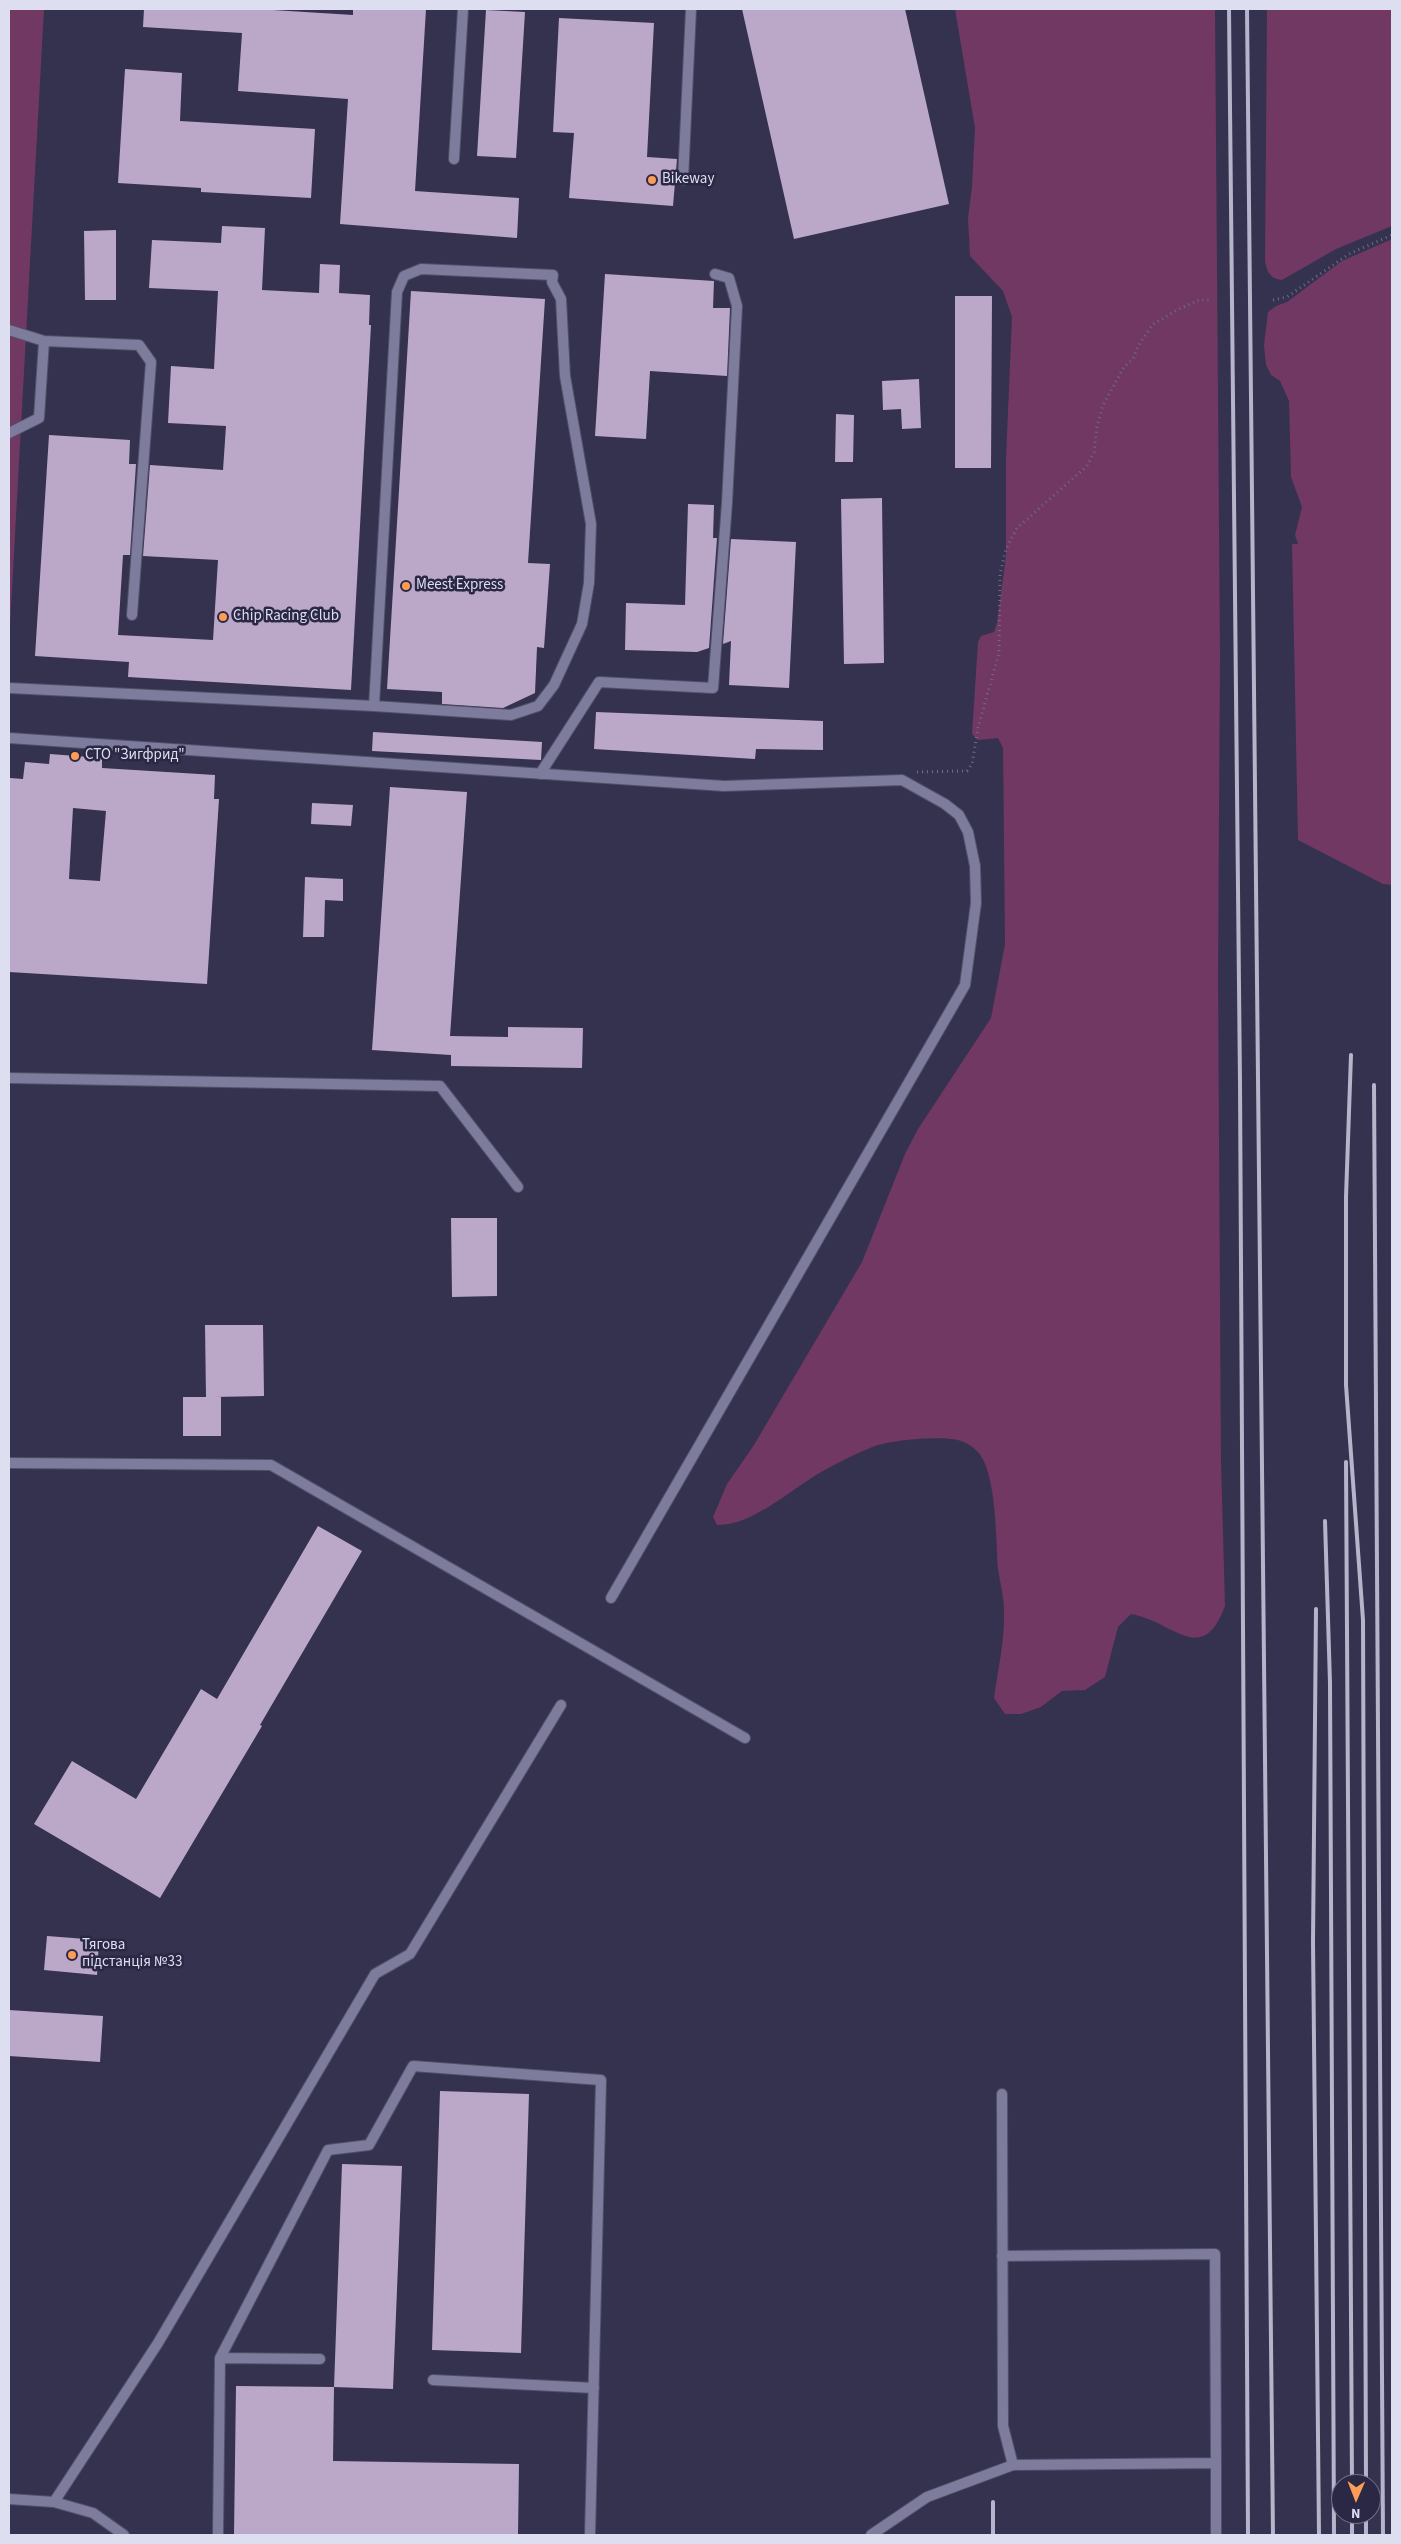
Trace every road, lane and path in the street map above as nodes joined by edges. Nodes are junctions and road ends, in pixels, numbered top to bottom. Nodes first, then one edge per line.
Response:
1 (463, 9) edge
2 (691, 9) edge
3 (454, 160) dead end
4 (683, 180) dead end
5 (1392, 235) edge
6 (714, 274) dead end
7 (1211, 300) dead end
8 (1273, 300) dead end
9 (9, 330) edge
10 (44, 340) junction
11 (9, 433) edge
12 (132, 615) dead end
13 (9, 688) edge
14 (374, 706) junction
15 (9, 738) edge
16 (540, 774) junction
17 (902, 780) junction
18 (9, 1078) edge
19 (518, 1187) dead end
20 (9, 1463) edge
21 (611, 1598) dead end
22 (561, 1705) dead end
23 (745, 1738) dead end
24 (1002, 2094) dead end
25 (1002, 2256) junction
26 (220, 2358) junction
27 (320, 2359) dead end
28 (433, 2380) dead end
29 (594, 2388) junction
30 (1216, 2463) junction
31 (1013, 2465) junction
32 (9, 2499) edge
33 (54, 2502) junction
34 (124, 2535) edge
35 (218, 2535) edge
36 (590, 2535) edge
37 (871, 2535) edge
38 (1216, 2535) edge

1 - 3 lane
2 - 4 lane
5 - 8 path
6 - 16 lane
7 - 17 path
9 - 10 lane
10 - 11 lane
10 - 12 lane
13 - 14 lane
14 - 14 lane
15 - 16 lane
16 - 17 lane
17 - 21 lane
18 - 19 lane
20 - 23 lane
22 - 33 lane
24 - 25 lane
25 - 30 lane
25 - 31 lane
26 - 27 lane
26 - 29 lane
26 - 35 lane
28 - 29 lane
29 - 36 lane
30 - 31 lane
30 - 38 lane
31 - 37 lane
32 - 33 lane
33 - 34 lane

